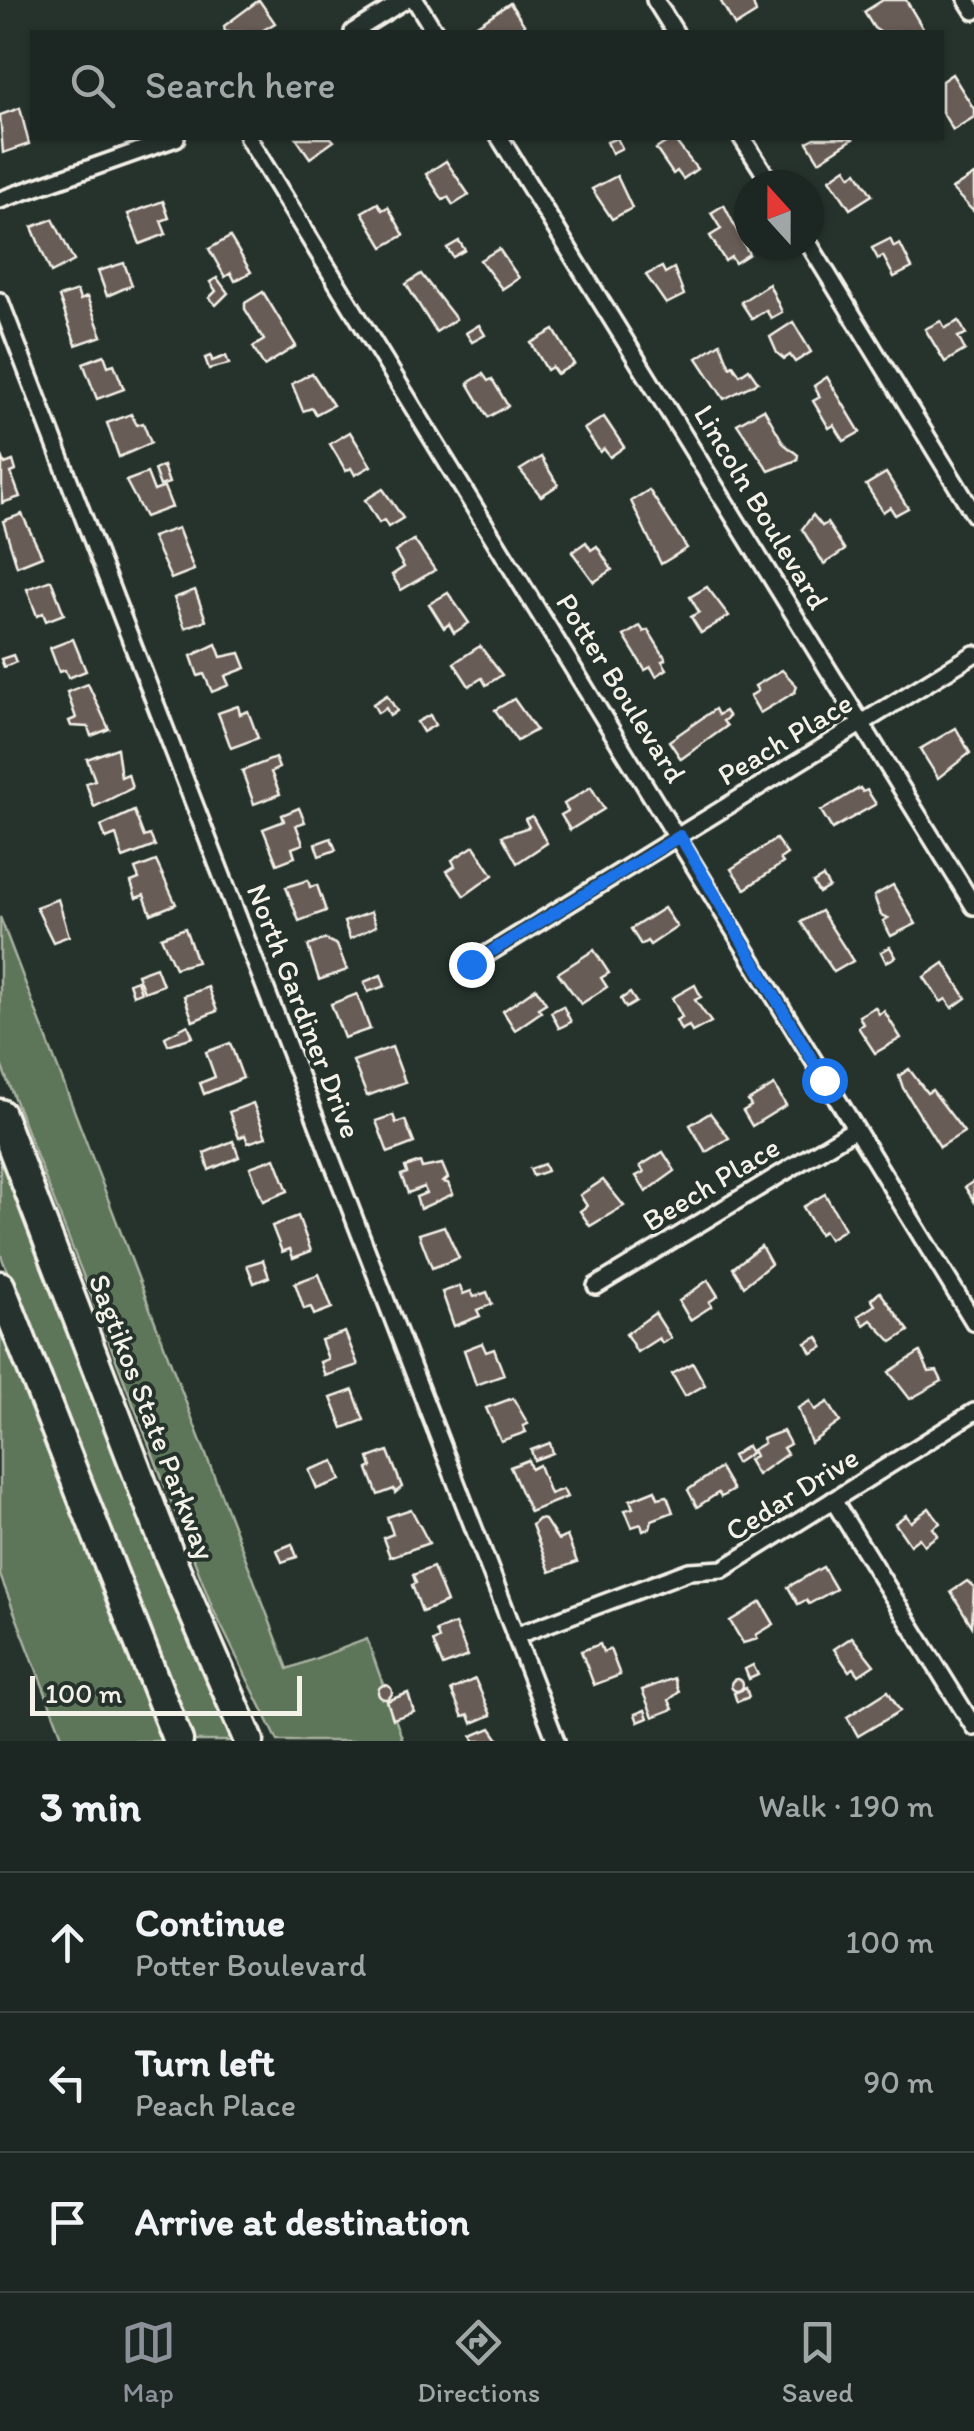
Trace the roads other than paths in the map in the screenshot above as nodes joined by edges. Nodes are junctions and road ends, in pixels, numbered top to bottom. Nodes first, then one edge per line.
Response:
1 (405, 0) edge
2 (415, 0) edge
3 (655, 0) edge
4 (968, 0) edge
5 (974, 11) edge
6 (356, 30) edge
7 (433, 30) edge
8 (674, 30) edge
9 (170, 140) edge
10 (249, 140) edge
11 (501, 140) edge
12 (743, 140) edge
13 (762, 170) edge
14 (0, 200) edge
15 (819, 260) edge
16 (0, 301) edge
17 (974, 514) edge
18 (974, 654) edge
19 (861, 725) junction
20 (680, 836) junction
21 (974, 906) edge
22 (471, 964) dead end
23 (0, 1114) edge
24 (855, 1128) junction
25 (0, 1286) edge
26 (596, 1286) dead end
27 (974, 1322) edge
28 (974, 1412) edge
29 (834, 1500) junction
30 (515, 1636) junction
31 (974, 1727) edge
32 (181, 1741) edge
33 (248, 1741) edge
34 (556, 1741) edge

1 - 6 street
2 - 7 street
3 - 8 street
4 - 5 street
9 - 14 street
10 - 20 street, Potter Boulevard
11 - 19 street, Lincoln Boulevard
12 - 13 street
15 - 17 street
16 - 30 street, North Gardiner Drive
18 - 19 street, Peach Place
19 - 20 street, Peach Place
19 - 21 street, Lincoln Boulevard
20 - 22 street, Peach Place
20 - 24 street, Potter Boulevard
23 - 33 highway, Sagtikos State Parkway
24 - 26 street, Beech Place
24 - 27 street, Potter Boulevard
25 - 32 highway
28 - 29 street, Cedar Drive
29 - 30 street, Cedar Drive
29 - 31 street
30 - 34 street, North Gardiner Drive

